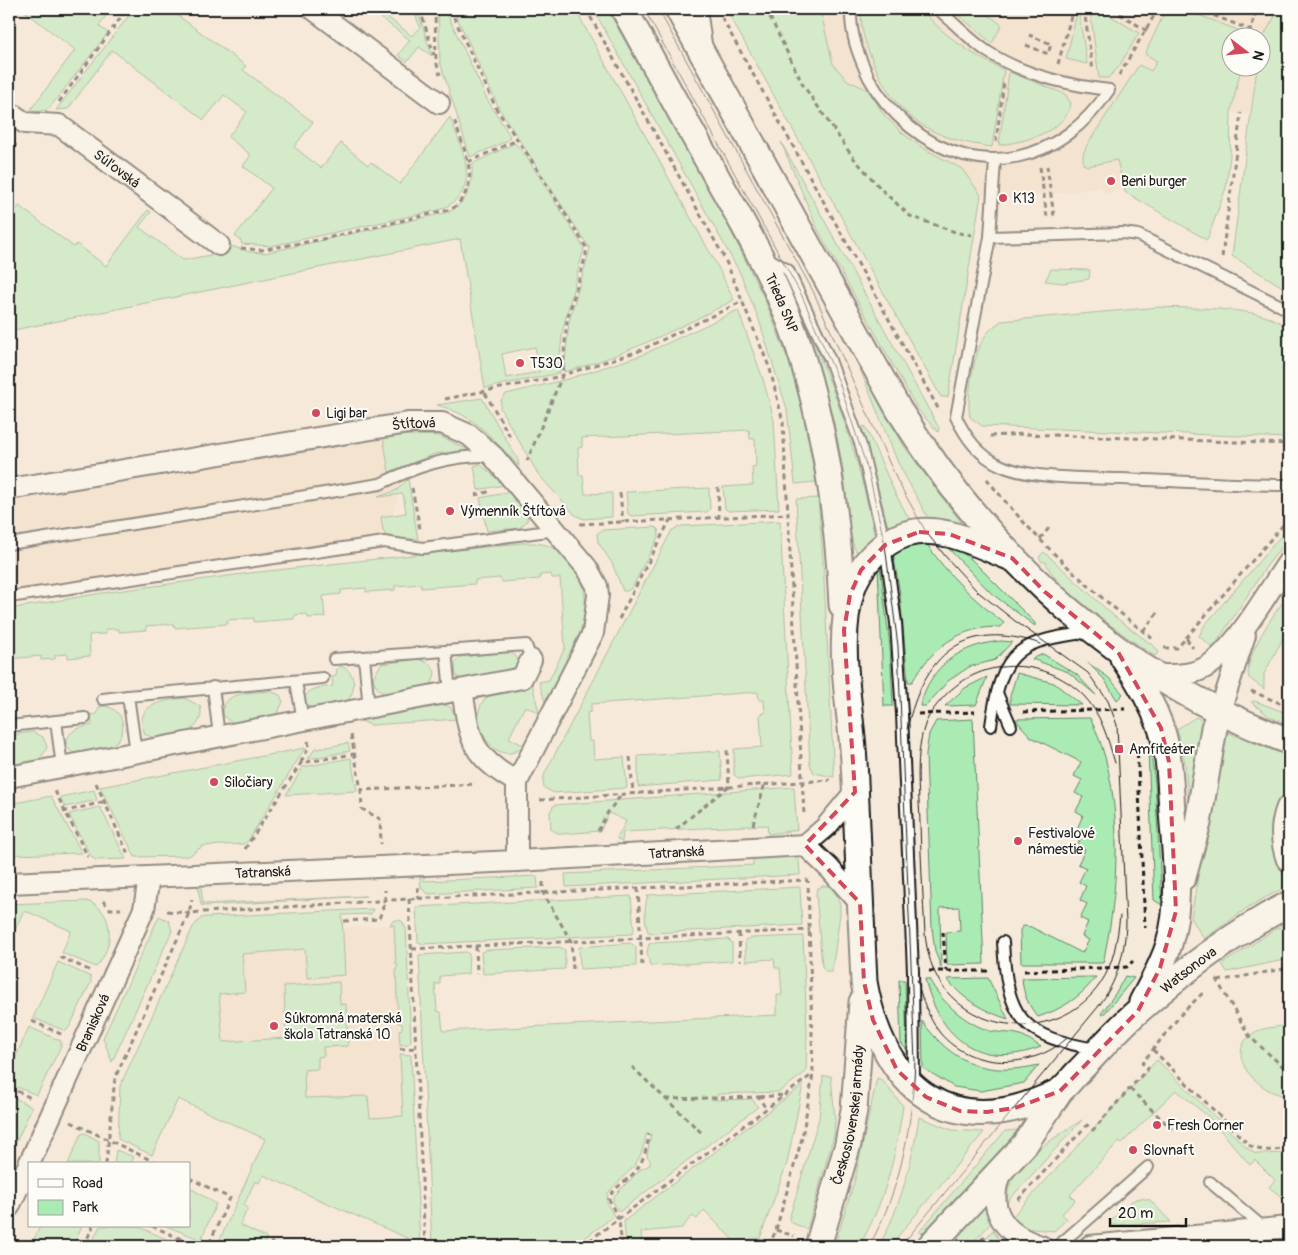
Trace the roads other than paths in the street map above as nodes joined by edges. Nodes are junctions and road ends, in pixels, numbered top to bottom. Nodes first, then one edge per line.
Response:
1 (313, 9) edge
2 (624, 9) edge
3 (678, 9) edge
4 (696, 9) edge
5 (852, 9) edge
6 (938, 9) edge
7 (702, 53) junction
8 (439, 103) road end
9 (9, 112) edge
10 (995, 160) junction
11 (990, 238) junction
12 (219, 245) road end
13 (759, 252) junction
14 (1289, 310) edge
15 (493, 456) junction
16 (1289, 485) edge
17 (9, 490) edge
18 (556, 530) junction
19 (9, 544) edge
20 (885, 545) junction
21 (1012, 558) junction
22 (1289, 561) edge
23 (9, 597) edge
24 (1250, 621) junction
25 (844, 630) junction
26 (1093, 632) junction
27 (446, 651) junction
28 (1118, 652) junction
29 (364, 657) junction
30 (334, 659) dead end
31 (530, 660) joint
32 (1155, 675) junction
33 (323, 678) dead end
34 (296, 682) junction
35 (214, 687) junction
36 (456, 691) junction
37 (997, 692) junction
38 (128, 696) junction
39 (103, 699) dead end
40 (369, 708) junction
41 (1220, 711) junction
42 (85, 718) dead end
43 (303, 720) junction
44 (56, 721) junction
45 (9, 726) edge
46 (991, 726) dead end
47 (1011, 726) dead end
48 (219, 736) junction
49 (1289, 741) edge
50 (136, 752) junction
51 (56, 768) junction
52 (9, 777) edge
53 (517, 782) junction
54 (855, 792) junction
55 (1289, 809) edge
56 (805, 845) junction
57 (1289, 858) edge
58 (518, 861) junction
59 (149, 878) junction
60 (9, 883) edge
61 (1177, 896) junction
62 (860, 903) junction
63 (1289, 904) edge
64 (1003, 942) dead end
65 (864, 982) junction
66 (1138, 1011) junction
67 (1100, 1050) junction
68 (914, 1087) junction
69 (1060, 1091) junction
70 (30, 1162) edge
71 (28, 1166) edge
72 (1148, 1167) dead end
73 (1002, 1169) junction
74 (1210, 1182) dead end
75 (9, 1207) edge
76 (1289, 1227) edge
77 (1266, 1229) junction
78 (818, 1246) edge
79 (930, 1246) edge
80 (1041, 1246) edge
81 (1058, 1246) edge
82 (1090, 1246) edge

1 - 8 street
2 - 13 street, Trieda SNP
3 - 7 street
4 - 7 street
5 - 10 lane
6 - 10 lane
7 - 21 street
9 - 12 street, Súľovská
10 - 11 lane
11 - 14 lane
11 - 16 lane
13 - 20 lane
13 - 25 street, Trieda SNP
15 - 17 street, Štítová
15 - 18 street, Štítová
15 - 19 lane
18 - 23 lane
18 - 53 street, Štítová
20 - 21 street
20 - 25 street
20 - 68 lane
21 - 26 street
22 - 24 street
24 - 32 street
24 - 41 street
25 - 54 street
26 - 28 street
26 - 37 lane
27 - 29 lane
27 - 31 lane
27 - 36 lane
28 - 32 street
28 - 61 street
29 - 30 lane
29 - 40 lane
31 - 36 street
32 - 41 street
33 - 34 lane
34 - 35 lane
34 - 43 lane
35 - 38 lane
35 - 48 lane
36 - 40 street
36 - 53 street
37 - 46 lane
37 - 47 lane
38 - 39 lane
38 - 50 lane
40 - 43 street
41 - 49 street
41 - 61 street
42 - 44 lane
43 - 48 street
44 - 45 lane
44 - 51 lane
48 - 50 street
50 - 51 street
51 - 52 street
53 - 58 street
54 - 56 street
54 - 62 street
55 - 57 street
56 - 58 street, Tatranská
56 - 62 street
58 - 59 street, Tatranská
59 - 60 street, Tatranská
59 - 70 street, Branisková
61 - 66 street
62 - 65 street
63 - 66 street, Watsonova
64 - 67 lane
65 - 68 street
65 - 78 street, Československej armády
66 - 67 street, Watsonova
67 - 69 street
68 - 69 street
69 - 73 street
71 - 75 street, Branisková
72 - 81 lane
73 - 79 street
73 - 80 street
74 - 77 lane
76 - 77 street
77 - 82 street

